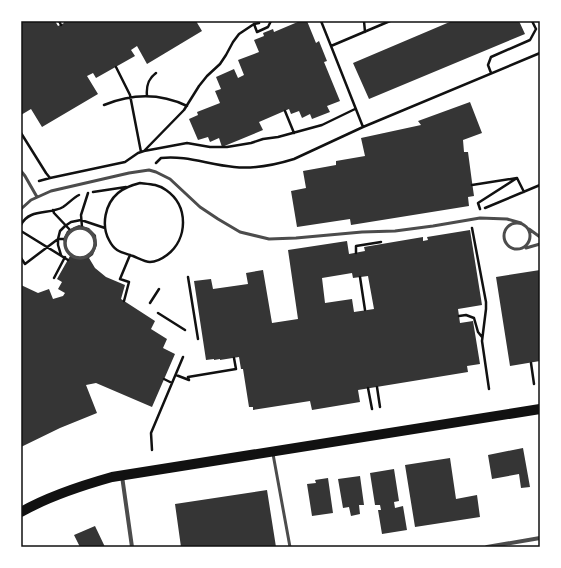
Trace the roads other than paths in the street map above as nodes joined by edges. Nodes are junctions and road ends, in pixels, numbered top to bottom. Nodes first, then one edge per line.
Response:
1 (21, 171) edge
2 (37, 196) junction
3 (21, 209) edge
4 (521, 223) junction
5 (528, 228) junction
6 (540, 237) edge
7 (65, 239) joint
8 (540, 244) edge
9 (524, 248) junction
10 (540, 409) edge
11 (273, 452) junction
12 (122, 476) junction
13 (21, 512) edge
14 (540, 538) edge
15 (132, 547) edge
16 (290, 547) edge
17 (487, 547) edge

1 - 2 lane
2 - 3 lane
2 - 4 lane
4 - 5 lane
4 - 9 lane
5 - 6 lane
5 - 9 lane
7 - 7 street
8 - 9 lane
10 - 11 main road
11 - 12 main road
11 - 16 lane
12 - 13 main road
12 - 15 street
14 - 17 street

